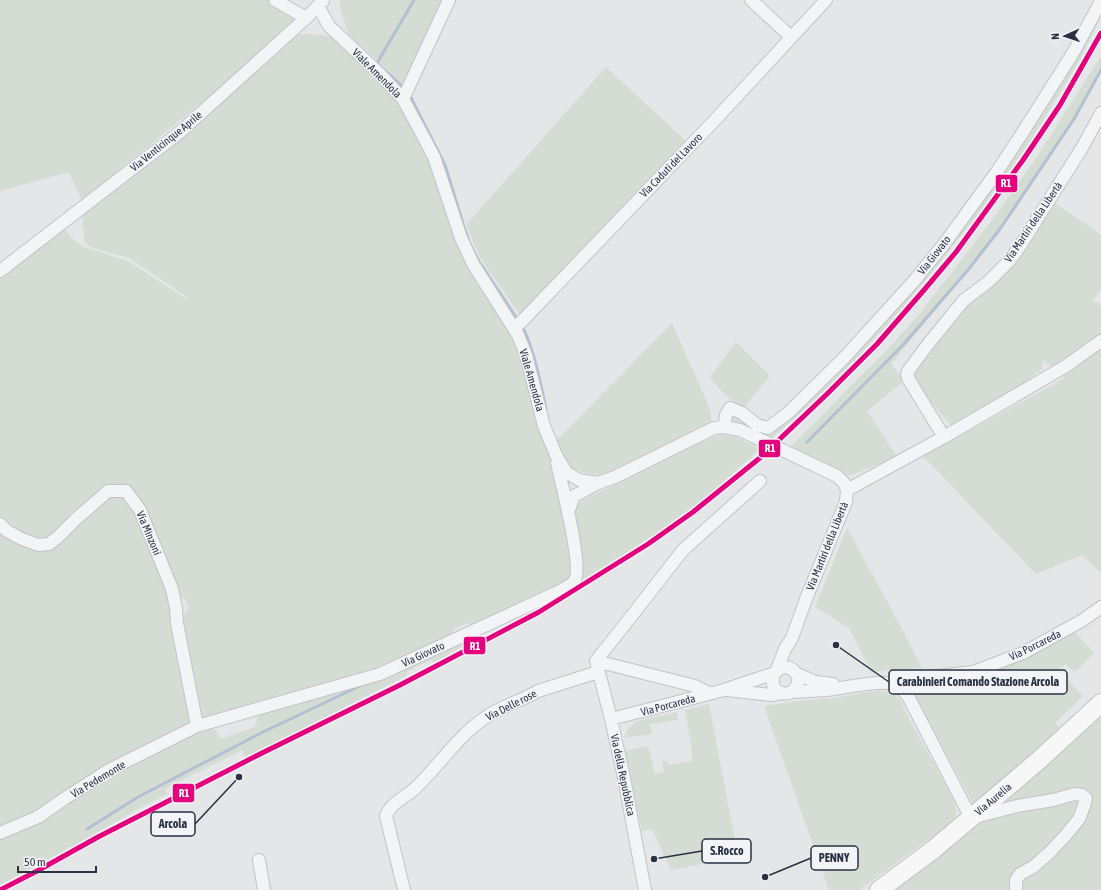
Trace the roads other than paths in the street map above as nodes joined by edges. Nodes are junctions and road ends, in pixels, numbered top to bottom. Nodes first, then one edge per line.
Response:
1 (275, 0) edge
2 (449, 0) edge
3 (751, 0) edge
4 (826, 0) edge
5 (1101, 1) edge
6 (321, 3) edge
7 (306, 18) junction
8 (791, 37) junction
9 (406, 92) junction
10 (1101, 113) edge
11 (0, 271) edge
12 (518, 324) junction
13 (1101, 341) edge
14 (724, 427) junction
15 (944, 437) junction
16 (556, 456) junction
17 (760, 481) dead end
18 (598, 483) junction
19 (847, 490) junction
20 (568, 512) junction
21 (0, 524) edge
22 (1101, 607) edge
23 (792, 638) junction
24 (597, 666) junction
25 (776, 671) junction
26 (795, 671) junction
27 (893, 684) junction
28 (848, 687) junction
29 (724, 690) junction
30 (709, 693) junction
31 (787, 693) junction
32 (1101, 703) edge
33 (611, 720) junction
34 (197, 726) junction
35 (971, 818) junction
36 (0, 833) edge
37 (259, 860) dead end
38 (264, 890) edge
39 (404, 890) edge
40 (646, 890) edge
41 (879, 890) edge
42 (1016, 890) edge

1 - 7 street
2 - 9 street
3 - 8 street
4 - 8 street, Via Caduti del Lavoro
5 - 14 street, Via Giovato
6 - 7 street, Via Venticinque Aprile
6 - 9 street, Viale Amendola
7 - 11 street, Via Venticinque Aprile
8 - 12 street, Via Caduti del Lavoro
9 - 12 street, Viale Amendola
10 - 15 street, Via Martiri della Libertà
12 - 16 street, Viale Amendola
13 - 15 street, Via Martiri della Libertà
14 - 18 street, Viale Amendola
14 - 19 street, Viale Amendola
15 - 19 street, Via Martiri della Libertà
16 - 18 street, Viale Amendola
16 - 20 street, Via Giovato
17 - 24 street
18 - 20 street
19 - 23 street, Via Martiri della Libertà
20 - 34 street, Via Giovato
21 - 34 street, Via Minzoni
22 - 27 street, Via Porcareda
23 - 25 street
23 - 26 street
24 - 30 street
24 - 33 street, Via della Repubblica
24 - 39 street, Via Delle rose
25 - 26 street
25 - 29 street
25 - 31 street
26 - 28 street
26 - 31 street
27 - 28 street, Via Porcareda
27 - 35 street
28 - 31 street
29 - 30 street, Via Porcareda
29 - 31 street
30 - 33 street, Via Porcareda
32 - 35 main road, Via Aurelia
33 - 40 street, Via della Repubblica
34 - 36 street, Via Pedemonte
35 - 41 main road, Via Aurelia
35 - 42 street
37 - 38 street

